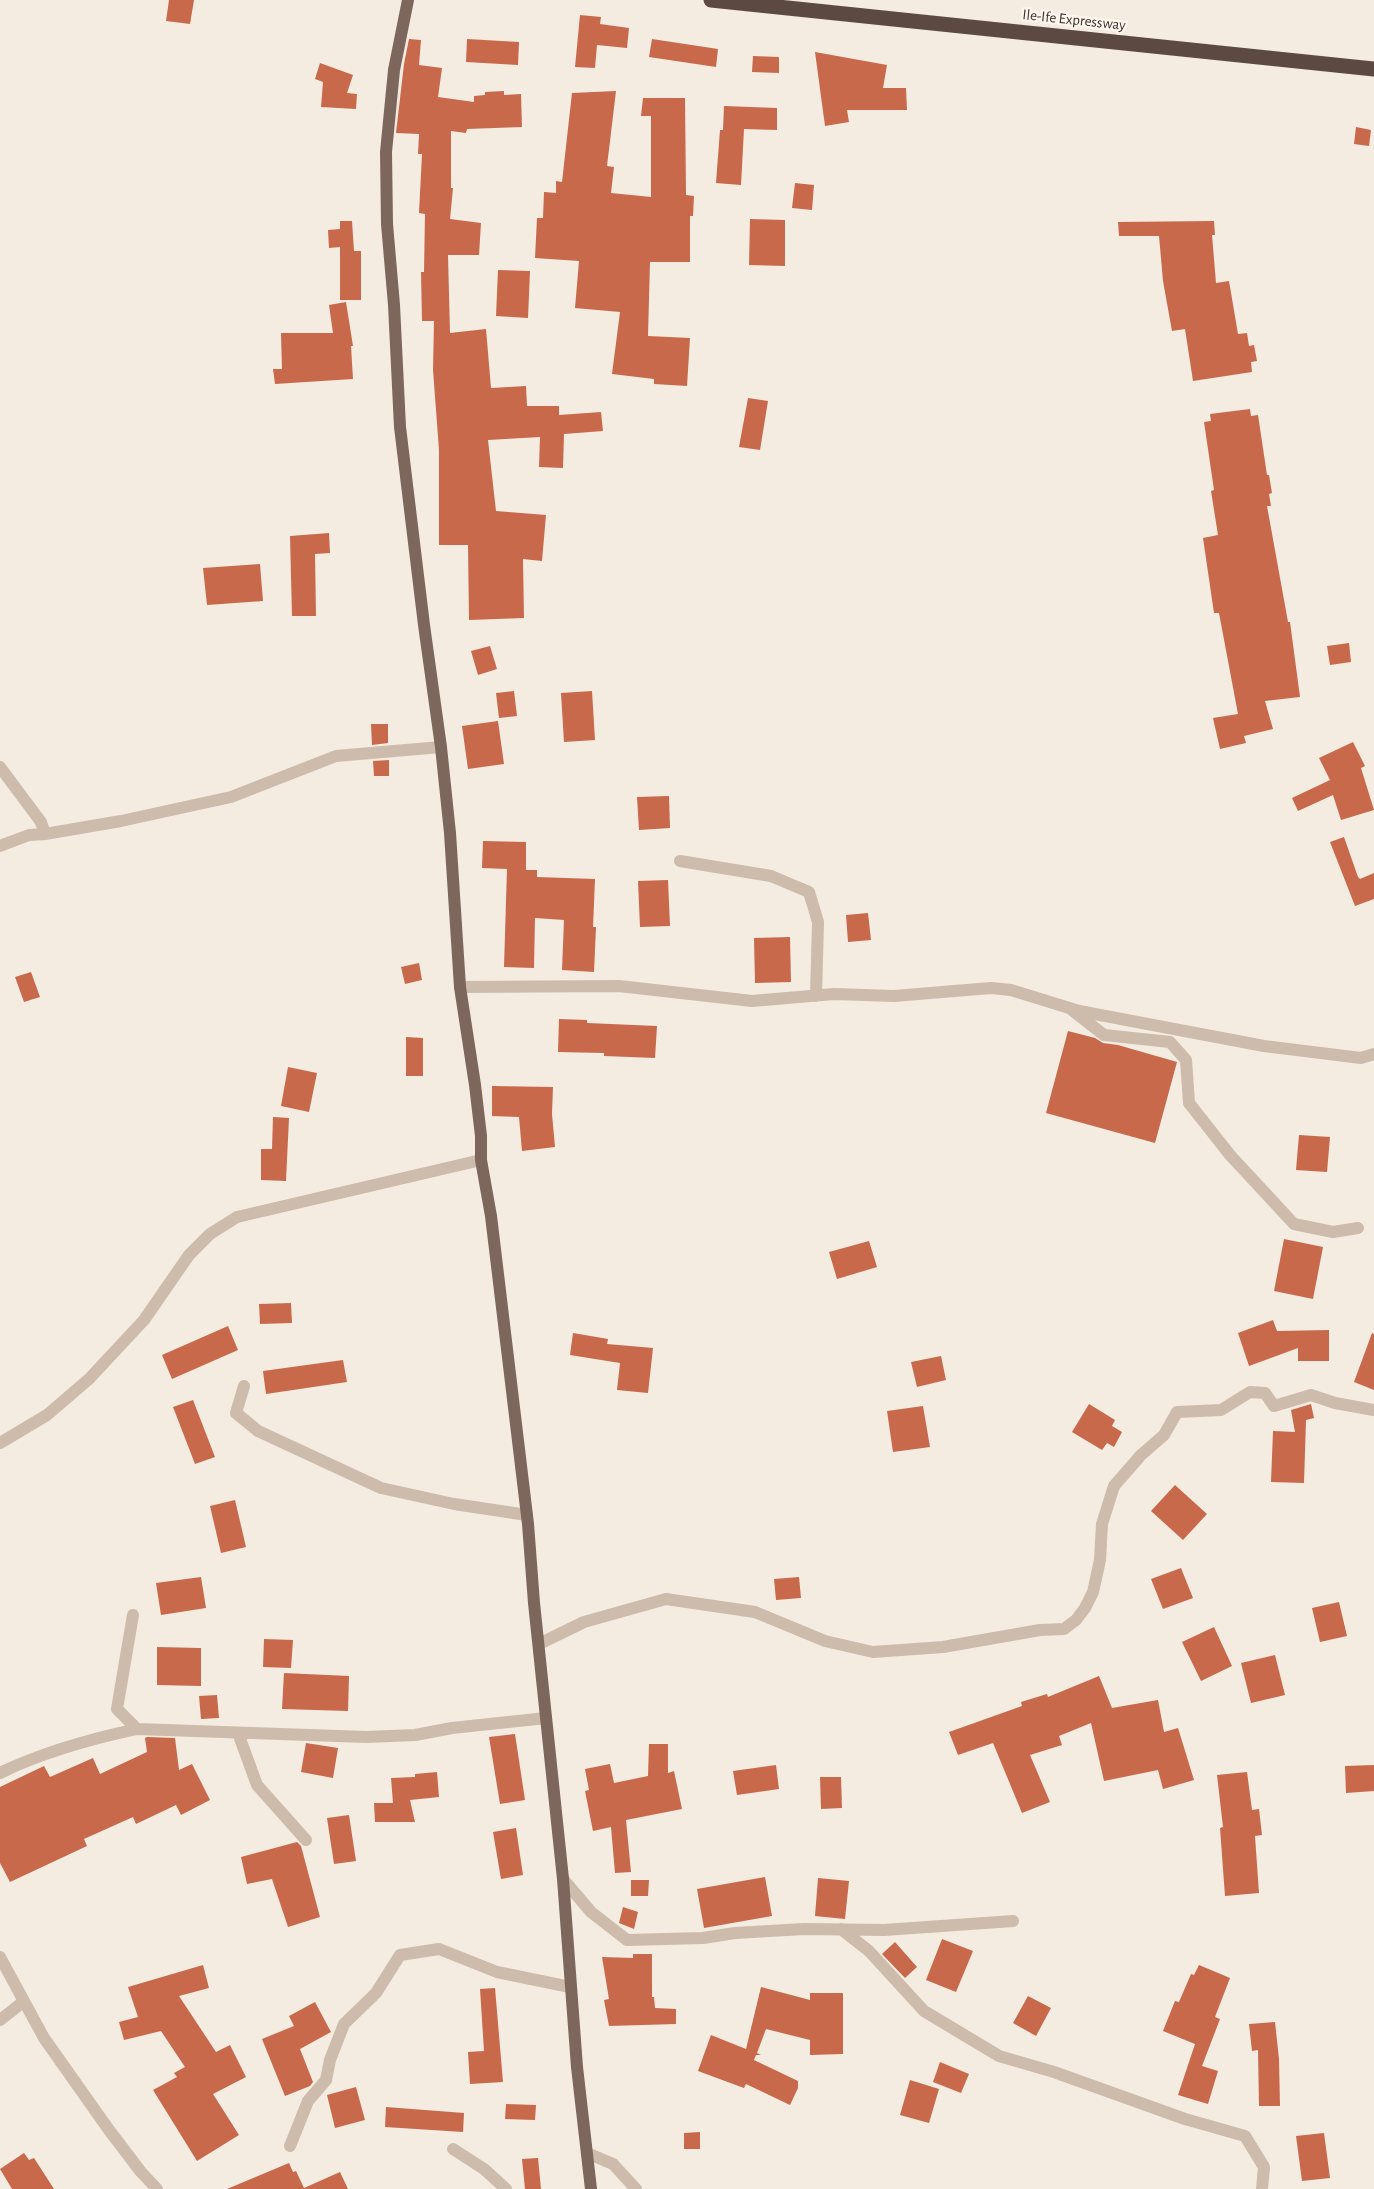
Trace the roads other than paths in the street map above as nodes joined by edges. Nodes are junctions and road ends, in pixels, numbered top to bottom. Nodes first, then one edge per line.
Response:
1 (408, 0) edge
2 (711, 0) edge
3 (1374, 69) edge
4 (442, 747) junction
5 (0, 766) edge
6 (45, 834) junction
7 (0, 846) edge
8 (680, 861) dead end
9 (460, 986) junction
10 (816, 996) junction
11 (1068, 1007) junction
12 (1374, 1054) edge
13 (481, 1160) junction
14 (1358, 1228) dead end
15 (244, 1386) dead end
16 (1374, 1410) edge
17 (0, 1443) edge
18 (527, 1515) junction
19 (132, 1615) dead end
20 (539, 1644) junction
21 (546, 1718) junction
22 (137, 1728) junction
23 (238, 1733) junction
24 (0, 1773) edge
25 (306, 1840) dead end
26 (563, 1879) junction
27 (1013, 1921) dead end
28 (841, 1930) junction
29 (0, 1957) edge
30 (570, 1987) junction
31 (23, 2002) junction
32 (0, 2020) edge
33 (290, 2146) dead end
34 (453, 2148) dead end
35 (587, 2153) junction
36 (157, 2189) edge
37 (506, 2189) edge
38 (591, 2189) edge
39 (636, 2189) edge
40 (1262, 2189) edge

1 - 4 main road
2 - 3 highway, Ile-Ife Expressway
4 - 6 street
4 - 9 main road
5 - 6 street
6 - 7 street
8 - 10 street
9 - 10 street
9 - 13 main road
10 - 11 street
11 - 12 street
11 - 14 street
13 - 17 street
13 - 18 main road
15 - 18 street
16 - 20 street
18 - 20 main road
19 - 22 street
20 - 21 main road
21 - 23 street
21 - 26 main road
22 - 23 street
22 - 24 street
23 - 25 street
26 - 28 street
26 - 30 main road
27 - 28 street
28 - 40 street
29 - 31 street
30 - 33 street
30 - 35 main road
31 - 32 street
31 - 36 street
34 - 37 street
35 - 38 main road
35 - 39 street

